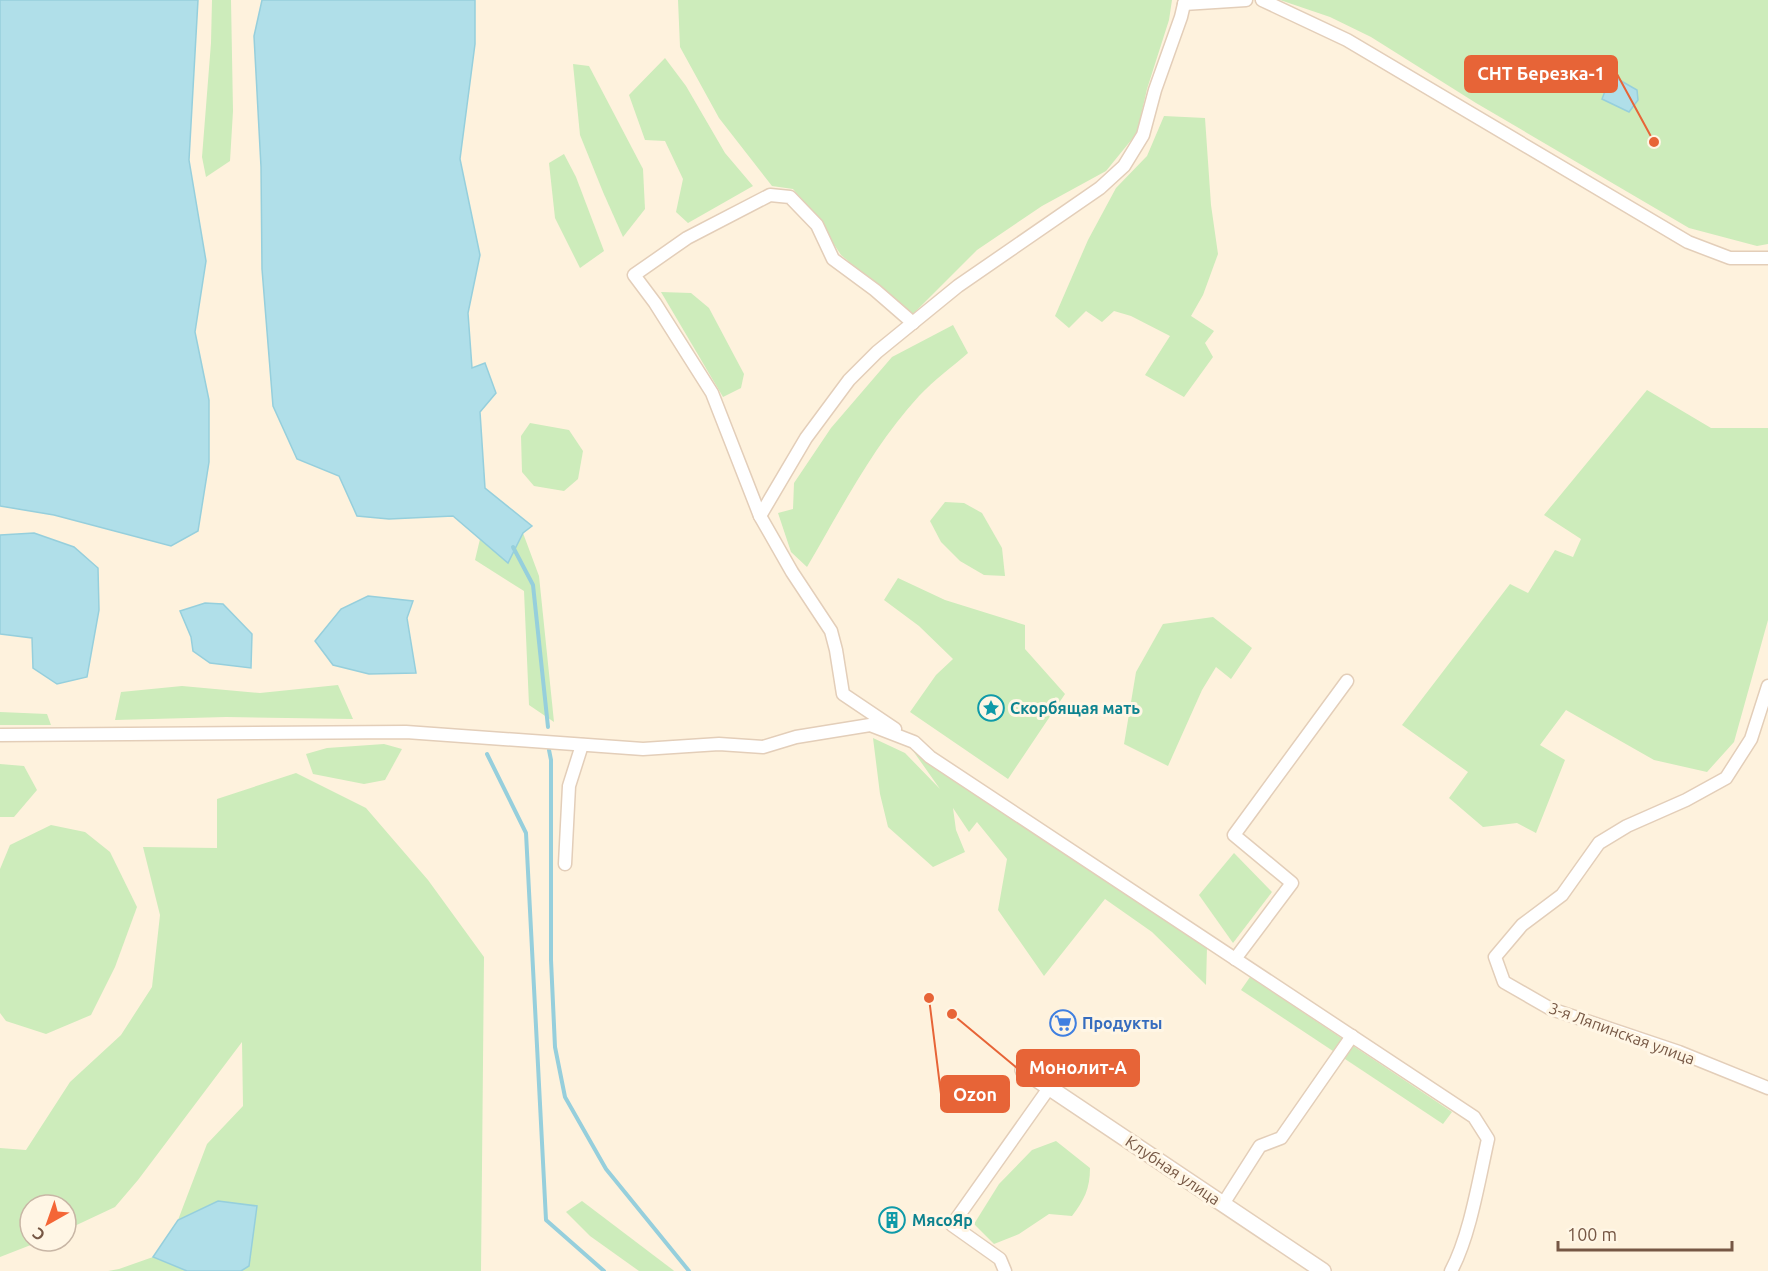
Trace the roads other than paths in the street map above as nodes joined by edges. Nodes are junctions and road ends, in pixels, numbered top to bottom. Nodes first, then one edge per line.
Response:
1 (1246, 0) edge
2 (1262, 0) edge
3 (1184, 2) edge
4 (1768, 258) edge
5 (913, 323) junction
6 (760, 516) junction
7 (1347, 681) dead end
8 (1768, 686) edge
9 (0, 735) edge
10 (914, 742) junction
11 (582, 745) junction
12 (565, 864) dead end
13 (1235, 958) junction
14 (1352, 1036) junction
15 (1023, 1070) dead end
16 (1048, 1088) junction
17 (1768, 1088) edge
18 (1223, 1204) junction
19 (1005, 1271) edge
20 (1323, 1271) edge
21 (1451, 1271) edge

1 - 3 street
2 - 4 street
3 - 5 street
5 - 6 street
5 - 6 street
6 - 10 street
7 - 13 street
8 - 17 street, 3-я Ляпинская улица
9 - 11 street
10 - 11 street
10 - 13 street
11 - 12 street
13 - 14 street
14 - 18 street
14 - 21 street
15 - 16 street, Клубная улица
16 - 18 street, Клубная улица
16 - 19 street
18 - 20 street, Клубная улица

